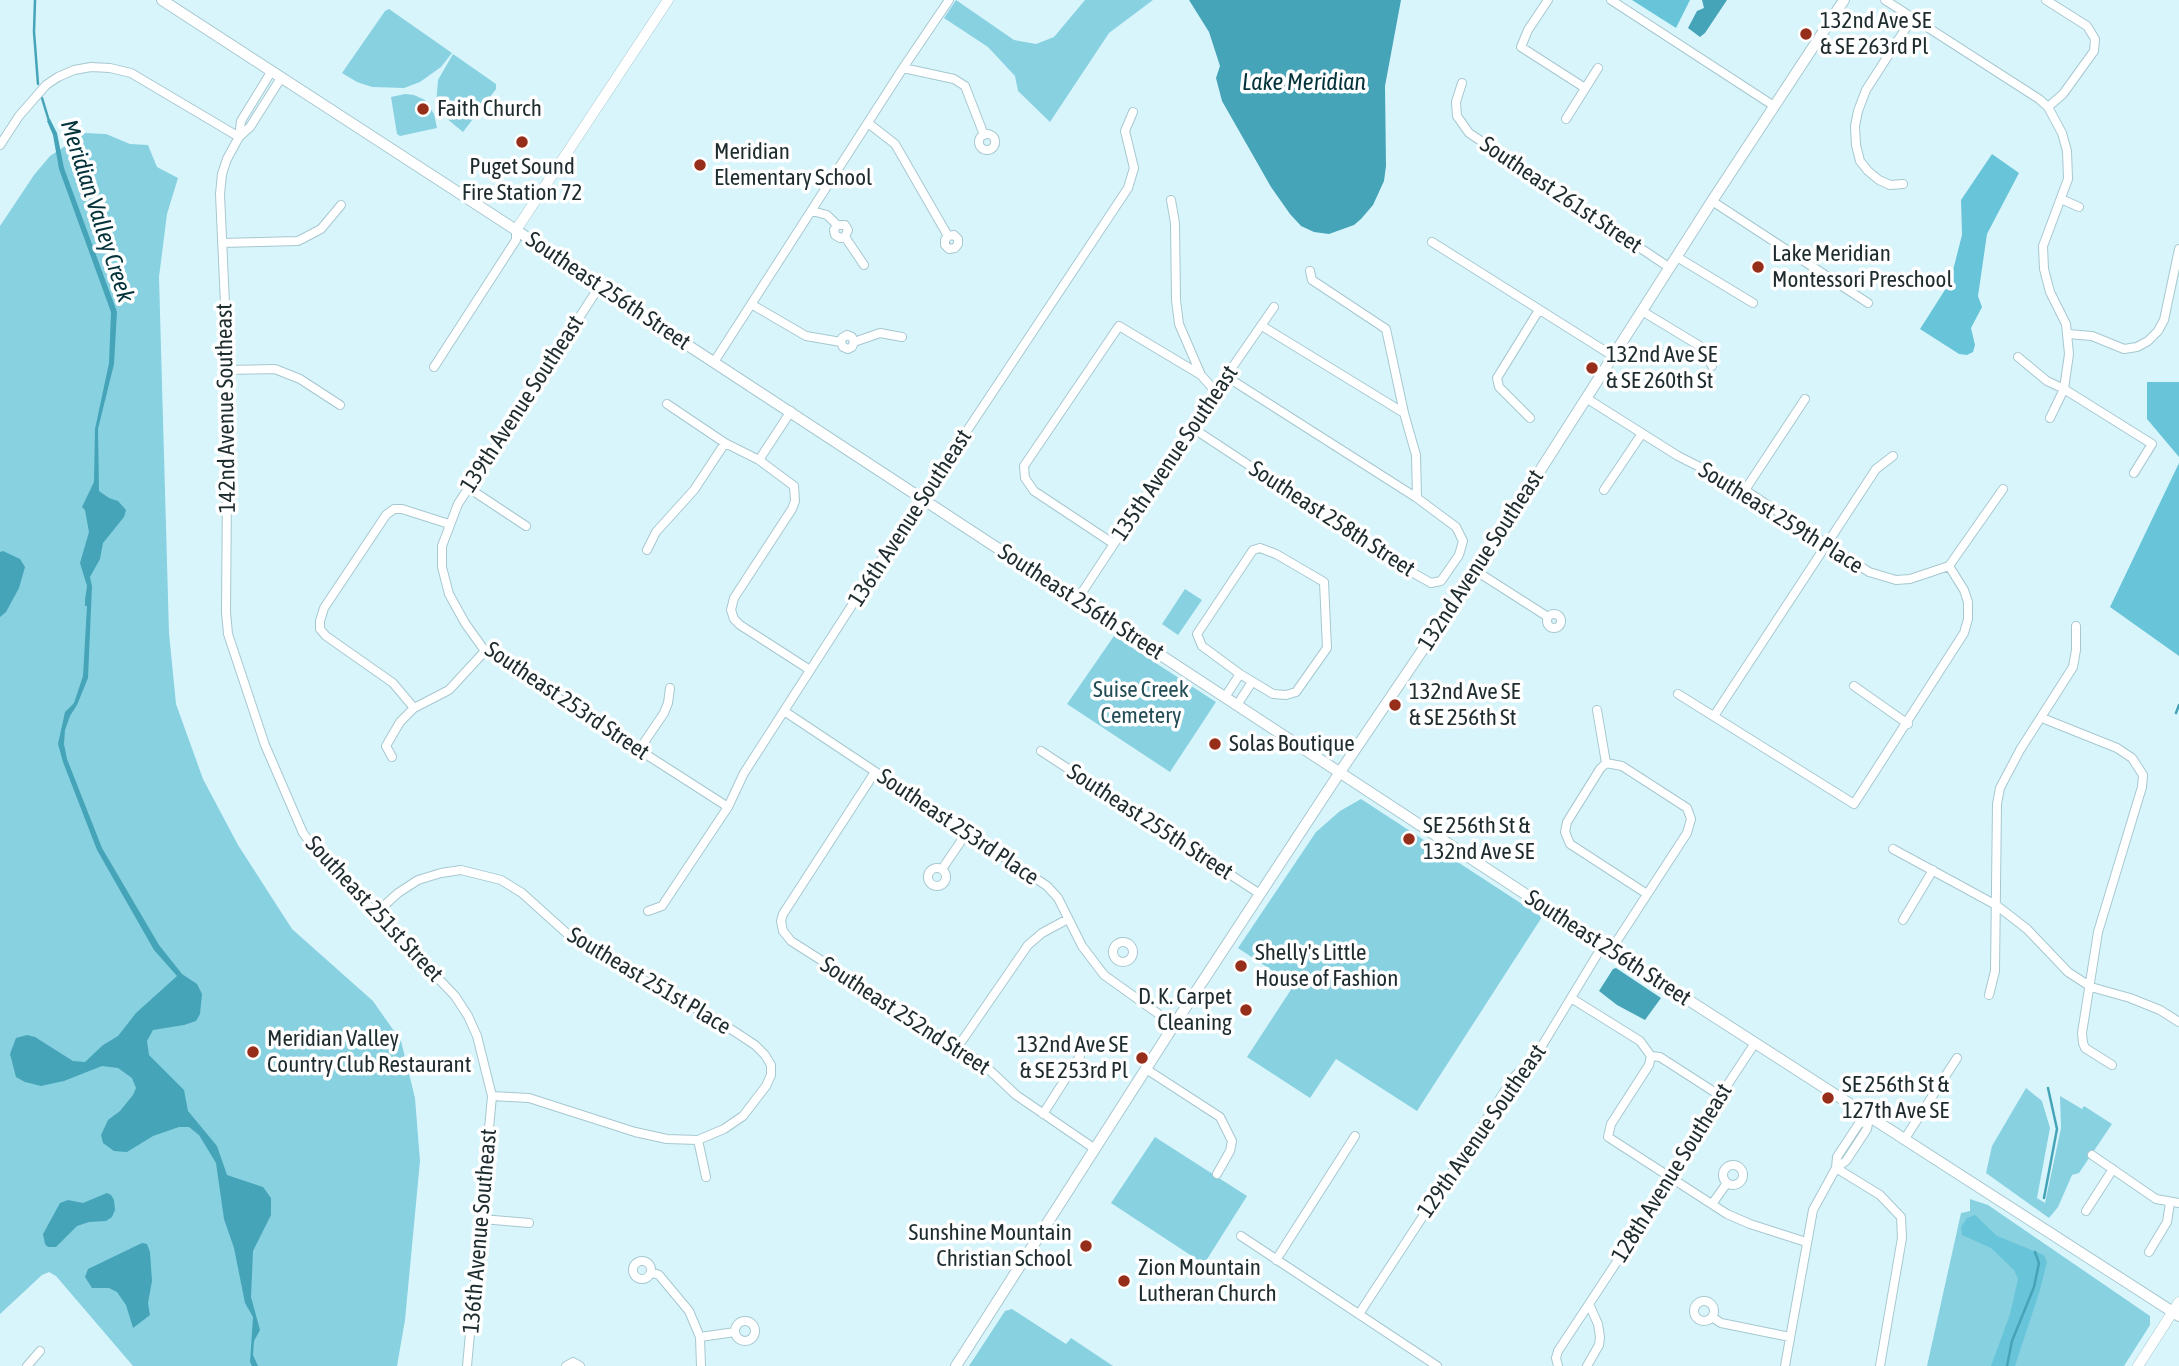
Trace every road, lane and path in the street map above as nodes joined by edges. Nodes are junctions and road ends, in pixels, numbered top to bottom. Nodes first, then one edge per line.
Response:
1 (162, 0) edge
2 (667, 0) edge
3 (949, 0) edge
4 (1548, 0) edge
5 (1611, 0) edge
6 (1844, 0) edge
7 (1885, 0) edge
8 (2046, 0) edge
9 (1913, 17) junction
10 (903, 68) junction
11 (1598, 68) dead end
12 (271, 72) junction
13 (281, 78) junction
14 (1462, 83) dead end
15 (1586, 88) junction
16 (1774, 106) junction
17 (2048, 107) junction
18 (1133, 112) dead end
19 (1566, 119) dead end
20 (868, 123) junction
21 (984, 135) dead end
22 (239, 137) junction
23 (0, 145) edge
24 (1903, 184) dead end
25 (2061, 199) junction
26 (1171, 200) dead end
27 (1712, 201) junction
28 (341, 205) dead end
29 (2079, 207) dead end
30 (812, 211) junction
31 (516, 230) junction
32 (948, 236) dead end
33 (1432, 242) dead end
34 (222, 243) junction
35 (2179, 249) edge
36 (1678, 257) junction
37 (864, 265) dead end
38 (1670, 268) junction
39 (1310, 271) dead end
40 (599, 287) junction
41 (1753, 303) dead end
42 (1868, 303) dead end
43 (751, 304) junction
44 (1274, 307) dead end
45 (1539, 310) junction
46 (1642, 311) junction
47 (1262, 326) junction
48 (2068, 334) junction
49 (902, 337) dead end
50 (1613, 356) junction
51 (2018, 357) dead end
52 (715, 362) junction
53 (1712, 366) dead end
54 (434, 367) dead end
55 (228, 370) junction
56 (1201, 375) junction
57 (1227, 377) junction
58 (2064, 389) junction
59 (1215, 391) junction
60 (1586, 398) junction
61 (1805, 399) dead end
62 (667, 404) dead end
63 (340, 405) dead end
64 (792, 411) junction
65 (1404, 413) junction
66 (1530, 418) dead end
67 (2050, 418) dead end
68 (1191, 427) junction
69 (1641, 435) junction
70 (725, 443) junction
71 (1893, 456) dead end
72 (759, 460) junction
73 (2134, 473) dead end
74 (467, 487) junction
75 (2003, 489) dead end
76 (1604, 490) dead end
77 (1745, 490) junction
78 (922, 497) junction
79 (1417, 498) junction
80 (449, 524) junction
81 (526, 526) dead end
82 (1114, 544) junction
83 (1827, 544) junction
84 (647, 550) dead end
85 (1950, 566) junction
86 (1476, 571) junction
87 (1077, 600) junction
88 (1548, 617) dead end
89 (2076, 626) dead end
90 (485, 651) junction
91 (810, 670) junction
92 (1240, 674) junction
93 (244, 679) joint
94 (1252, 682) junction
95 (1854, 686) dead end
96 (670, 688) dead end
97 (1678, 694) dead end
98 (1225, 697) junction
99 (1237, 705) junction
100 (414, 708) junction
101 (1597, 710) dead end
102 (784, 711) junction
103 (1714, 716) junction
104 (2042, 718) junction
105 (1908, 724) junction
106 (639, 750) junction
107 (1041, 751) dead end
108 (392, 757) dead end
109 (1606, 763) junction
110 (876, 772) junction
111 (1340, 772) junction
112 (728, 807) junction
113 (968, 831) junction
114 (1893, 849) dead end
115 (942, 869) dead end
116 (1933, 870) junction
117 (1260, 894) junction
118 (1647, 894) junction
119 (1996, 905) junction
120 (648, 911) dead end
121 (377, 912) junction
122 (1068, 919) junction
123 (1903, 920) dead end
124 (1607, 948) junction
125 (1115, 958) dead end
126 (1101, 972) junction
127 (2091, 987) junction
128 (1989, 995) dead end
129 (1570, 999) junction
130 (2179, 1022) edge
131 (1174, 1025) junction
132 (1755, 1043) junction
133 (957, 1048) junction
134 (1080, 1056) dead end
135 (1651, 1056) junction
136 (1957, 1058) dead end
137 (2112, 1065) dead end
138 (1146, 1069) junction
139 (1719, 1095) junction
140 (492, 1096) junction
141 (1043, 1114) junction
142 (1869, 1118) junction
143 (1354, 1136) dead end
144 (698, 1140) junction
145 (1904, 1140) junction
146 (1095, 1149) junction
147 (2092, 1155) dead end
148 (1836, 1168) junction
149 (2113, 1169) junction
150 (1217, 1174) dead end
151 (706, 1177) dead end
152 (1671, 1178) junction
153 (1727, 1183) dead end
154 (2174, 1203) edge
155 (1712, 1204) junction
156 (2086, 1211) dead end
157 (482, 1219) junction
158 (529, 1223) dead end
159 (1241, 1236) dead end
160 (1806, 1242) junction
161 (2149, 1252) dead end
162 (1276, 1260) junction
163 (651, 1272) dead end
164 (1589, 1304) junction
165 (2177, 1310) edge
166 (1359, 1314) junction
167 (1712, 1317) dead end
168 (735, 1332) dead end
169 (700, 1337) junction
170 (1790, 1337) junction
171 (40, 1351) dead end
172 (27, 1366) edge
173 (467, 1366) edge
174 (566, 1366) edge
175 (580, 1366) edge
176 (701, 1366) edge
177 (956, 1366) edge
178 (1437, 1366) edge
179 (1558, 1366) edge
180 (1587, 1366) edge
181 (1785, 1366) edge
182 (1880, 1366) edge
183 (2138, 1366) edge

1 - 12 main road, Southeast 256th Street
2 - 31 street
3 - 10 street
4 - 15 street
5 - 16 street
6 - 16 main road, 132nd Avenue Southeast
7 - 9 street
8 - 17 street
9 - 17 street
9 - 24 street
10 - 20 street
10 - 21 street
11 - 15 street
12 - 13 main road, Southeast 256th Street
12 - 22 street, 142nd Avenue Southeast
13 - 22 street, 142nd Avenue Southeast
13 - 31 main road, Southeast 256th Street
14 - 38 street, Southeast 261st Street
15 - 19 street
16 - 27 main road, 132nd Avenue Southeast
17 - 25 street
18 - 78 street, 136th Avenue Southeast
20 - 30 street
20 - 32 street
22 - 23 street
22 - 34 street, 142nd Avenue Southeast
25 - 29 street
25 - 48 street
26 - 56 street
27 - 36 main road, 132nd Avenue Southeast
27 - 42 street
28 - 34 street
30 - 37 street
30 - 43 street
31 - 40 main road, Southeast 256th Street
31 - 54 street
33 - 45 street
34 - 55 street, 142nd Avenue Southeast
35 - 48 street
36 - 38 main road, 132nd Avenue Southeast
36 - 41 street
38 - 46 main road, 132nd Avenue Southeast
39 - 65 street
40 - 52 main road, Southeast 256th Street
40 - 74 street, 139th Avenue Southeast
43 - 49 street
43 - 52 street
44 - 47 street, 135th Avenue Southeast
45 - 50 street
45 - 66 street
46 - 50 main road, 132nd Avenue Southeast
46 - 53 street
47 - 57 street, 135th Avenue Southeast
47 - 65 street
48 - 58 street
50 - 60 main road, 132nd Avenue Southeast
51 - 58 street
52 - 64 main road, Southeast 256th Street
55 - 63 street
55 - 93 street, 142nd Avenue Southeast
56 - 59 street
56 - 82 street
57 - 59 street, 135th Avenue Southeast
57 - 79 street, Southeast 258th Street
58 - 67 street
58 - 73 street
59 - 68 street, 135th Avenue Southeast
60 - 69 street, Southeast 259th Place
60 - 86 main road, 132nd Avenue Southeast
61 - 77 street
62 - 70 street
64 - 72 street
64 - 78 main road, Southeast 256th Street
65 - 79 street
68 - 79 street, Southeast 258th Street
68 - 82 street, 135th Avenue Southeast
69 - 76 street
69 - 77 street, Southeast 259th Place
70 - 72 street
70 - 84 street
71 - 83 street
72 - 91 street
74 - 80 street, 139th Avenue Southeast
74 - 81 street
75 - 85 street
77 - 83 street, Southeast 259th Place
78 - 87 main road, Southeast 256th Street
78 - 91 street, 136th Avenue Southeast
80 - 90 street, Southeast 253rd Street
80 - 100 street
82 - 87 street, 135th Avenue Southeast
83 - 85 street, Southeast 259th Place
83 - 103 street
85 - 105 street
86 - 88 street
86 - 111 main road, 132nd Avenue Southeast
87 - 98 main road, Southeast 256th Street
89 - 104 street
90 - 100 street
90 - 106 street, Southeast 253rd Street
91 - 102 street, 136th Avenue Southeast
92 - 94 street
92 - 94 street
92 - 98 street
93 - 121 street, Southeast 251st Street
94 - 99 street
95 - 105 street
96 - 106 street
97 - 103 street
98 - 99 main road, Southeast 256th Street
99 - 111 main road, Southeast 256th Street
100 - 108 street
101 - 109 street
102 - 110 street, Southeast 253rd Place
102 - 112 street, 136th Avenue Southeast
103 - 105 street
104 - 119 street
104 - 127 street
106 - 112 street, Southeast 253rd Street
107 - 117 street, Southeast 255th Street
109 - 118 street
109 - 118 street, 129th Avenue Southeast
110 - 113 street, Southeast 253rd Place
110 - 133 street, Southeast 252nd Street
111 - 117 main road, 132nd Avenue Southeast
111 - 124 main road, Southeast 256th Street
112 - 120 street, 136th Avenue Southeast
113 - 115 street
113 - 122 street, Southeast 253rd Place
114 - 116 street
116 - 119 street
116 - 123 street
117 - 131 main road, 132nd Avenue Southeast
118 - 124 street, 129th Avenue Southeast
119 - 127 street
119 - 128 street
121 - 140 street, Southeast 251st Street
121 - 144 street, Southeast 251st Place
122 - 126 street, Southeast 253rd Place
122 - 133 street
124 - 129 street, 129th Avenue Southeast
124 - 132 main road, Southeast 256th Street
125 - 126 street
126 - 131 street, Southeast 253rd Place
127 - 130 street
127 - 137 street
129 - 135 street
129 - 166 street, 129th Avenue Southeast
131 - 138 main road, 132nd Avenue Southeast
132 - 139 street, 128th Avenue Southeast
132 - 142 main road, Southeast 256th Street
133 - 141 street, Southeast 252nd Street
134 - 141 street
135 - 139 street
135 - 152 street
136 - 145 street
138 - 146 main road, 132nd Avenue Southeast
138 - 150 street
139 - 152 street, 128th Avenue Southeast
140 - 144 street
140 - 157 street, 136th Avenue Southeast
141 - 146 street, Southeast 252nd Street
142 - 145 main road, Southeast 256th Street
142 - 148 street
143 - 162 street
144 - 151 street
145 - 165 main road, Southeast 256th Street
146 - 177 main road, 132nd Avenue Southeast
147 - 149 street
148 - 160 street
148 - 182 street
149 - 154 street
149 - 156 street
152 - 155 street
152 - 164 street, 128th Avenue Southeast
153 - 155 street
154 - 161 street
155 - 160 street
157 - 158 street
157 - 173 street, 136th Avenue Southeast
159 - 162 street
160 - 170 street
162 - 166 street
163 - 169 street
164 - 179 street, 128th Avenue Southeast
164 - 180 street
165 - 183 street
166 - 178 street
167 - 170 street
168 - 169 street
169 - 176 street
170 - 181 street
171 - 172 street
174 - 175 street

